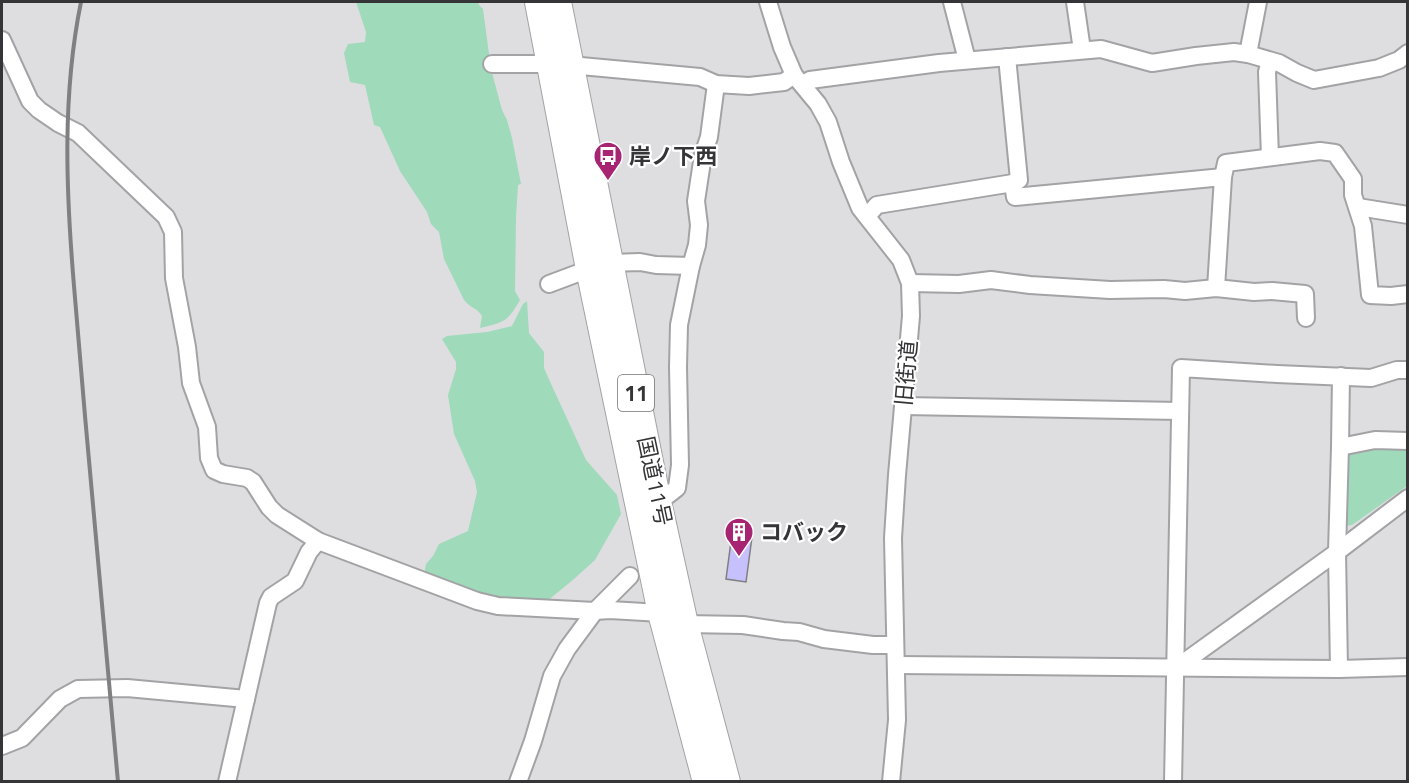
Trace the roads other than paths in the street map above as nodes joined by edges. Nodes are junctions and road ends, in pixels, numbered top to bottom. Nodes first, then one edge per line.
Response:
1 (538, 2) edge
2 (558, 2) edge
3 (768, 2) edge
4 (952, 2) edge
5 (1075, 2) edge
6 (1258, 2) edge
7 (2, 40) edge
8 (1082, 50) junction
9 (1407, 53) edge
10 (1248, 54) junction
11 (1007, 57) junction
12 (967, 60) junction
13 (1270, 61) junction
14 (492, 64) dead end
15 (560, 64) junction
16 (799, 80) junction
17 (716, 84) junction
18 (1270, 157) junction
19 (1224, 177) junction
20 (1013, 183) junction
21 (1358, 207) junction
22 (1407, 215) edge
23 (867, 216) junction
24 (600, 266) junction
25 (691, 266) junction
26 (910, 283) junction
27 (549, 284) dead end
28 (1216, 288) junction
29 (1407, 294) edge
30 (1306, 318) dead end
31 (1407, 370) edge
32 (1341, 376) junction
33 (903, 406) junction
34 (1180, 411) junction
35 (1407, 441) edge
36 (1340, 447) junction
37 (657, 497) junction
38 (1407, 498) edge
39 (318, 541) junction
40 (1337, 552) junction
41 (630, 576) dead end
42 (595, 611) junction
43 (662, 613) junction
44 (685, 624) junction
45 (894, 645) junction
46 (896, 665) junction
47 (1176, 668) junction
48 (1407, 668) edge
49 (1339, 669) junction
50 (246, 699) junction
51 (2, 746) edge
52 (227, 782) edge
53 (518, 782) edge
54 (706, 782) edge
55 (727, 782) edge
56 (891, 782) edge
57 (1173, 782) edge

1 - 15 highway, 国道11号 / 11
2 - 15 highway, 国道11号 / 11
3 - 16 street, 旧街道
4 - 12 street
5 - 8 street
6 - 10 street
7 - 39 street
8 - 10 street
8 - 11 street
9 - 13 street
10 - 13 street
11 - 12 street
11 - 20 street
12 - 16 street
13 - 18 street
14 - 15 street
15 - 17 street
15 - 24 highway, 国道11号 / 11
16 - 17 street
16 - 23 street, 旧街道
17 - 25 street
18 - 19 street
18 - 21 street
19 - 20 street
19 - 28 street
20 - 23 street
21 - 22 street
21 - 29 street
23 - 26 street, 旧街道
24 - 25 street
24 - 27 street
24 - 37 highway, 国道11号 / 11
24 - 43 highway, 国道11号 / 11
25 - 37 street
26 - 28 street
26 - 33 street, 旧街道
28 - 30 street
31 - 32 street
32 - 34 street
32 - 36 street
33 - 34 street
33 - 45 street, 旧街道
34 - 47 street
35 - 36 street
36 - 40 street
37 - 44 highway, 国道11号 / 11
38 - 40 street
39 - 42 street
39 - 50 street
40 - 47 street
40 - 49 street
41 - 42 street
42 - 43 street
42 - 53 street
43 - 44 street
43 - 54 highway, 国道11号 / 11
44 - 45 street
44 - 55 highway, 国道11号 / 11
45 - 46 street, 旧街道
46 - 47 street
46 - 56 street, 旧街道
47 - 49 street
47 - 57 street
48 - 49 street
50 - 51 street
50 - 52 street

